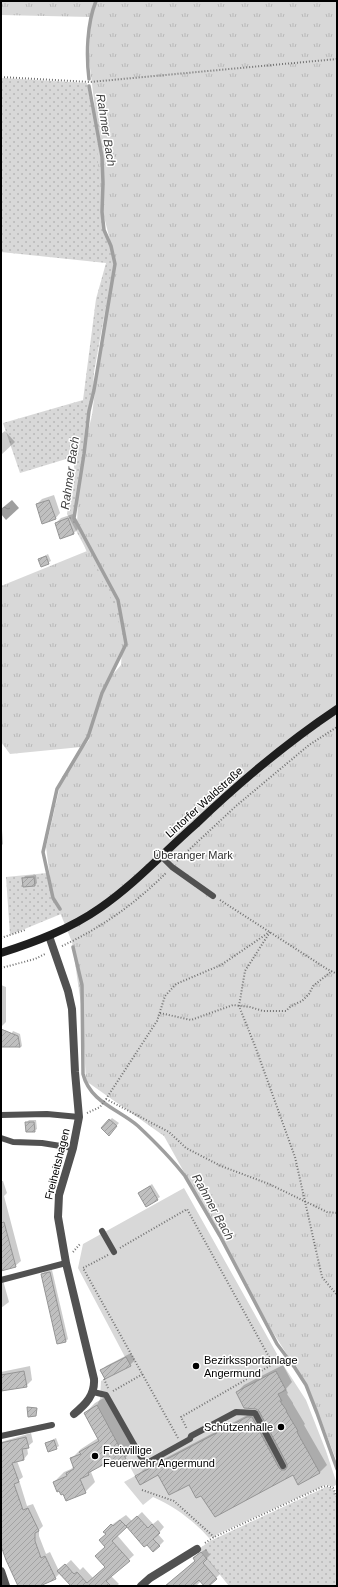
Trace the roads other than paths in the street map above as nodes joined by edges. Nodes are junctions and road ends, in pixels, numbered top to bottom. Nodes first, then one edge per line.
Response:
1 (337, 709) edge
2 (161, 856) junction
3 (214, 896) road end
4 (49, 936) junction
5 (1, 953) edge
6 (1, 1115) edge
7 (79, 1117) junction
8 (1, 1138) edge
9 (73, 1148) junction
10 (102, 1231) dead end
11 (114, 1252) road end
12 (66, 1263) junction
13 (1, 1280) edge
14 (93, 1392) junction
15 (74, 1414) dead end
16 (52, 1425) dead end
17 (1, 1436) edge
18 (283, 1466) dead end
19 (197, 1549) road end
20 (1, 1571) edge
21 (6, 1586) edge
22 (141, 1586) edge

1 - 2 main road, Lintorfer Waldstraße
2 - 3 lane
2 - 4 main road, Lintorfer Waldstraße
4 - 5 main road, Lintorfer Waldstraße
4 - 7 street, Freiheitshagen
6 - 7 lane
7 - 9 street, Freiheitshagen
8 - 9 lane
9 - 12 street, Freiheitshagen
10 - 11 lane
12 - 13 lane
12 - 14 street, Freiheitshagen
14 - 15 street
14 - 18 lane
16 - 17 lane
19 - 22 street
20 - 21 street

